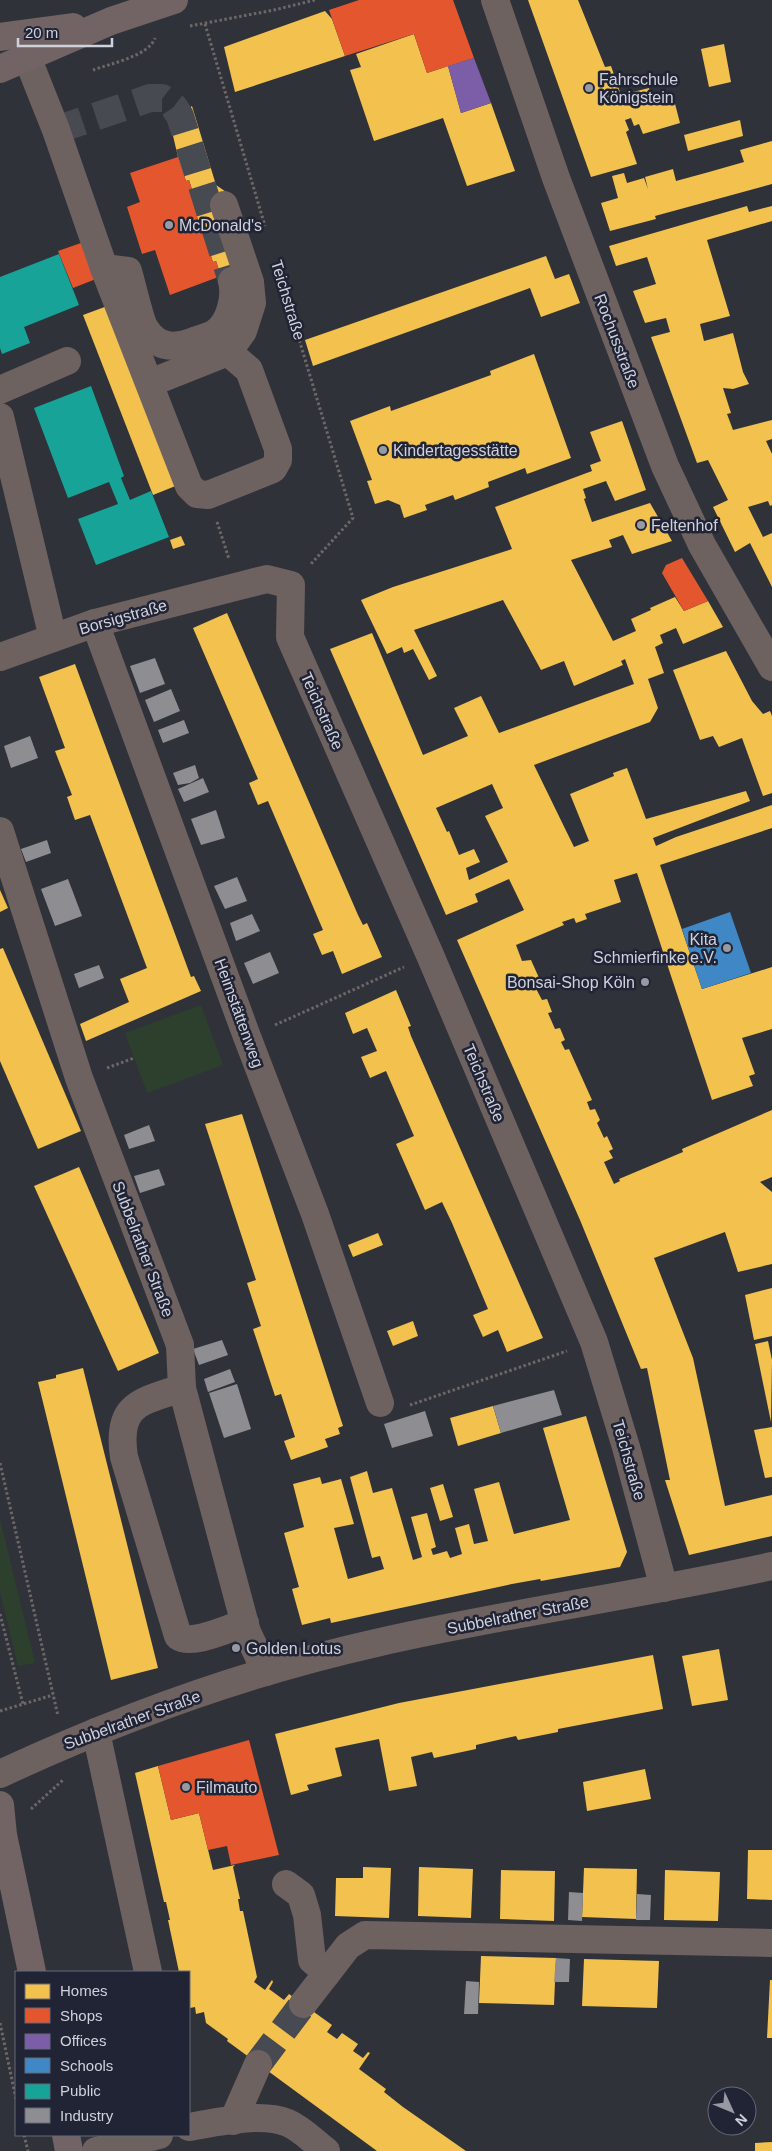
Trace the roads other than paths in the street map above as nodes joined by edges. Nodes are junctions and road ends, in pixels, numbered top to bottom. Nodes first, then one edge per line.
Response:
1 (174, 0) edge
2 (495, 0) edge
3 (111, 21) junction
4 (0, 37) edge
5 (27, 57) junction
6 (0, 69) edge
7 (224, 205) dead end
8 (104, 268) junction
9 (232, 281) tunnel mouth
10 (228, 352) junction
11 (67, 362) dead end
12 (150, 383) junction
13 (0, 390) edge
14 (0, 417) edge
15 (292, 586) joint
16 (95, 623) junction
17 (53, 638) junction
18 (0, 658) edge
19 (772, 667) edge
20 (0, 831) edge
21 (182, 1388) junction
22 (380, 1403) road end
23 (772, 1566) edge
24 (664, 1588) junction
25 (244, 1623) junction
26 (266, 1672) junction
27 (96, 1732) junction
28 (0, 1774) edge
29 (0, 1806) edge
30 (286, 1884) dead end
31 (772, 1943) edge
32 (32, 1971) edge
33 (148, 1971) edge
34 (327, 1973) junction
35 (303, 2004) tunnel mouth
36 (258, 2064) tunnel mouth
37 (233, 2121) junction
38 (190, 2127) edge
39 (66, 2136) edge
40 (155, 2136) edge
41 (69, 2151) edge
42 (96, 2151) edge
43 (326, 2151) edge

1 - 3 main road
2 - 19 street, Rochusstraße
3 - 4 main road
3 - 5 main road
5 - 6 main road
5 - 8 street
7 - 10 street
8 - 9 street
8 - 12 street
10 - 12 street
10 - 12 street
11 - 13 street
14 - 17 street
15 - 16 street, Borsigstraße
15 - 24 street, Teichstraße
16 - 17 street, Borsigstraße
16 - 22 street, Heimstättenweg
17 - 18 street, Borsigstraße
20 - 21 street, Subbelrather Straße
21 - 25 street, Subbelrather Straße
21 - 25 street
23 - 24 street, Subbelrather Straße
24 - 26 street, Subbelrather Straße
25 - 26 street, Subbelrather Straße
26 - 27 street, Subbelrather Straße
27 - 28 street, Subbelrather Straße
27 - 33 street
29 - 32 main road
30 - 34 street
31 - 34 street
34 - 35 street
36 - 37 street
37 - 38 street
37 - 43 street
39 - 41 main road
40 - 42 street

